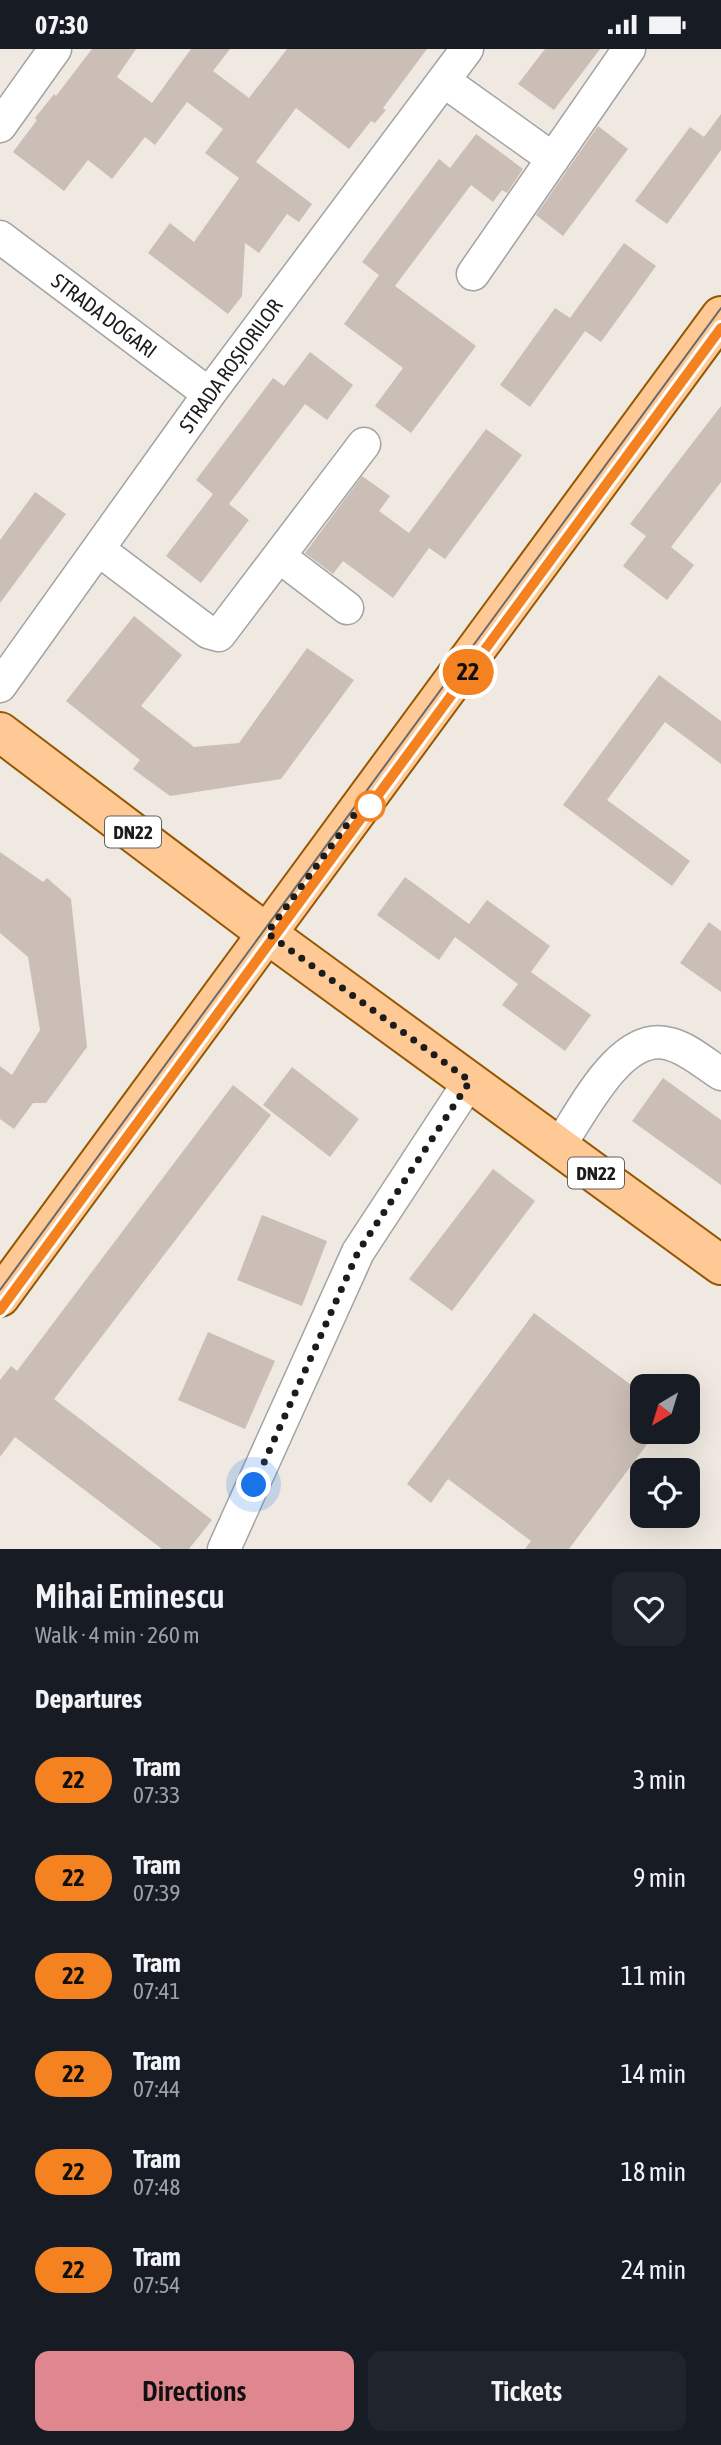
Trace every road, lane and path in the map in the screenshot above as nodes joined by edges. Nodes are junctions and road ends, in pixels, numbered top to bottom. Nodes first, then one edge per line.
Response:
1 (55, 49) edge
2 (467, 49) edge
3 (629, 49) edge
4 (444, 81) junction
5 (0, 126) edge
6 (553, 159) junction
7 (0, 237) edge
8 (473, 274) dead end
9 (721, 316) edge
10 (209, 394) junction
11 (364, 444) dead end
12 (99, 549) junction
13 (280, 557) junction
14 (347, 608) dead end
15 (0, 686) edge
16 (0, 732) edge
17 (267, 933) junction
18 (721, 1075) edge
19 (470, 1081) junction
20 (559, 1146) junction
21 (721, 1265) edge
22 (0, 1297) edge
23 (224, 1549) edge

1 - 5 street
2 - 4 street, STRADA ROȘIORILOR
3 - 6 street
4 - 6 street
4 - 10 street, STRADA ROȘIORILOR
6 - 8 street
7 - 10 street, STRADA DOGARI
9 - 17 main road
10 - 12 street, STRADA ROȘIORILOR
11 - 13 street
12 - 13 street
12 - 15 street, STRADA ROȘIORILOR
13 - 14 street
16 - 17 main road, DN22
17 - 19 main road, DN22
17 - 22 main road
18 - 20 street
19 - 20 main road, DN22
19 - 23 street
20 - 21 main road, DN22

